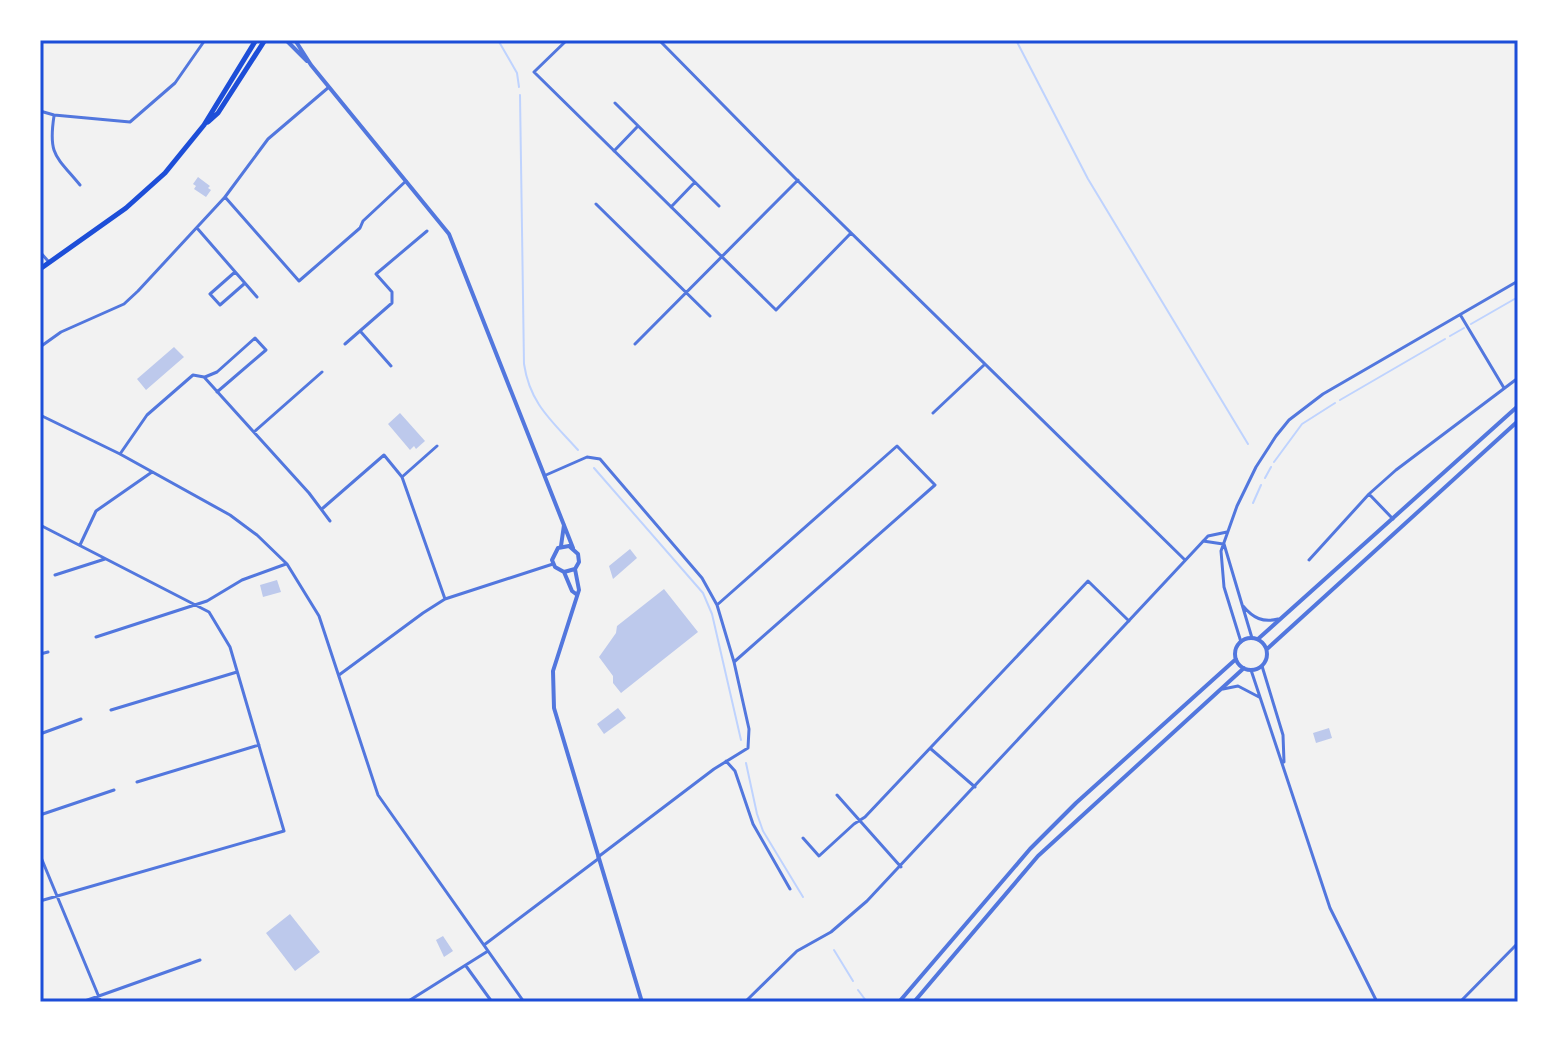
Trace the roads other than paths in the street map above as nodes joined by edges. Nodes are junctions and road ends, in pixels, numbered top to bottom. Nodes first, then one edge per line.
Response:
1 (205, 40) edge
2 (256, 40) edge
3 (265, 40) edge
4 (286, 40) edge
5 (295, 40) edge
6 (567, 40) edge
7 (659, 40) edge
8 (311, 65) junction
9 (329, 87) junction
10 (615, 103) dead end
11 (40, 111) edge
12 (54, 115) junction
13 (204, 125) junction
14 (638, 126) junction
15 (614, 151) junction
16 (407, 180) junction
17 (798, 180) junction
18 (695, 182) junction
19 (80, 185) dead end
20 (225, 197) junction
21 (596, 204) dead end
22 (719, 206) dead end
23 (671, 207) junction
24 (197, 228) junction
25 (427, 231) dead end
26 (851, 233) junction
27 (40, 252) edge
28 (722, 257) junction
29 (50, 263) junction
30 (40, 269) edge
31 (235, 272) junction
32 (1518, 281) edge
33 (245, 283) junction
34 (686, 292) junction
35 (257, 297) dead end
36 (1460, 314) junction
37 (710, 316) dead end
38 (361, 332) junction
39 (345, 344) dead end
40 (635, 344) dead end
41 (40, 347) edge
42 (984, 365) junction
43 (391, 366) dead end
44 (322, 372) dead end
45 (204, 377) junction
46 (1518, 378) edge
47 (1504, 388) junction
48 (217, 392) junction
49 (1518, 406) edge
50 (933, 413) dead end
51 (40, 415) edge
52 (1518, 421) edge
53 (254, 432) junction
54 (437, 446) dead end
55 (120, 454) junction
56 (152, 472) junction
57 (546, 475) junction
58 (402, 477) junction
59 (1369, 494) junction
60 (322, 509) junction
61 (1393, 519) junction
62 (330, 521) dead end
63 (40, 525) edge
64 (564, 525) junction
65 (1227, 532) junction
66 (1203, 541) junction
67 (1224, 544) junction
68 (80, 545) junction
69 (561, 546) junction
70 (573, 548) junction
71 (107, 559) junction
72 (1185, 560) junction
73 (1309, 560) dead end
74 (287, 564) junction
75 (553, 564) junction
76 (575, 569) junction
77 (564, 572) junction
78 (55, 575) dead end
79 (576, 594) junction
80 (445, 599) junction
81 (197, 604) junction
82 (717, 605) junction
83 (1243, 606) junction
84 (1285, 616) junction
85 (1129, 621) junction
86 (96, 637) dead end
87 (1255, 639) junction
88 (1241, 642) junction
89 (1267, 649) junction
90 (48, 652) dead end
91 (40, 654) edge
92 (1236, 659) junction
93 (734, 662) junction
94 (1262, 666) junction
95 (1244, 668) junction
96 (1251, 670) junction
97 (237, 672) junction
98 (339, 675) junction
99 (1216, 693) junction
100 (1259, 697) junction
101 (111, 710) dead end
102 (81, 719) dead end
103 (40, 734) edge
104 (259, 745) junction
105 (931, 749) junction
106 (728, 760) junction
107 (1284, 766) junction
108 (137, 782) dead end
109 (975, 787) junction
110 (114, 790) dead end
111 (837, 795) dead end
112 (40, 815) edge
113 (859, 821) junction
114 (803, 838) dead end
115 (40, 855) edge
116 (598, 858) junction
117 (901, 867) junction
118 (790, 889) dead end
119 (57, 896) junction
120 (40, 901) edge
121 (980, 904) junction
122 (989, 912) junction
123 (1518, 943) edge
124 (484, 945) junction
125 (488, 951) junction
126 (200, 960) dead end
127 (466, 965) junction
128 (416, 996) junction
129 (100, 1000) edge
130 (82, 1002) edge
131 (407, 1002) edge
132 (420, 1002) edge
133 (492, 1002) edge
134 (524, 1002) edge
135 (642, 1002) edge
136 (745, 1002) edge
137 (899, 1002) edge
138 (914, 1002) edge
139 (1377, 1002) edge
140 (1460, 1002) edge

1 - 12 street
2 - 13 main road
3 - 13 main road
4 - 8 street
5 - 8 street
6 - 15 street
7 - 17 street
8 - 9 street
9 - 16 street
9 - 20 street
10 - 14 street
11 - 12 street
12 - 19 street
13 - 29 main road
14 - 15 street
14 - 18 street
15 - 23 street
16 - 20 street
16 - 57 street
17 - 26 street
17 - 28 street
18 - 22 street
18 - 23 street
20 - 24 street
21 - 34 street
23 - 28 street
24 - 31 street
24 - 41 street
25 - 38 street
26 - 28 street
26 - 42 street
27 - 29 street
28 - 34 street
29 - 30 main road
31 - 33 street
31 - 33 street
32 - 36 street
33 - 35 street
34 - 37 street
34 - 40 street
36 - 47 street
36 - 65 street
38 - 39 street
38 - 43 street
42 - 50 street
42 - 72 street
44 - 53 street
45 - 48 street
45 - 48 street
45 - 55 street
46 - 47 street
47 - 59 street
48 - 53 street
49 - 61 street
51 - 55 street
52 - 89 street
53 - 60 street
54 - 58 street
55 - 56 street
56 - 68 street
56 - 74 street
57 - 64 street
57 - 82 street
58 - 60 street
58 - 80 street
59 - 61 street
59 - 73 street
60 - 62 street
61 - 84 street
63 - 68 street
64 - 69 street
64 - 70 street
65 - 66 street
65 - 67 street
66 - 67 street
66 - 72 street
67 - 83 street
67 - 88 street
68 - 71 street
69 - 70 street
69 - 75 street
70 - 76 street
71 - 78 street
71 - 81 street
72 - 85 street
74 - 81 street
74 - 98 street
75 - 77 street
75 - 80 street
76 - 77 street
76 - 79 street
77 - 79 street
79 - 116 street
80 - 98 street
81 - 86 street
81 - 97 street
82 - 93 street
82 - 93 street
83 - 84 street
83 - 87 street
84 - 87 street
85 - 105 street
85 - 109 street
87 - 88 street
87 - 89 street
88 - 92 street
89 - 94 street
90 - 91 street
92 - 95 street
92 - 121 street
93 - 106 street
94 - 96 street
94 - 107 street
95 - 96 street
95 - 99 street
96 - 100 street
97 - 101 street
97 - 104 street
98 - 124 street
99 - 100 street
99 - 122 street
100 - 107 street
102 - 103 street
104 - 108 street
104 - 119 street
105 - 109 street
105 - 113 street
106 - 116 street
106 - 118 street
107 - 139 street
109 - 117 street
110 - 112 street
111 - 113 street
113 - 114 street
113 - 117 street
115 - 119 street
116 - 124 street
116 - 135 street
117 - 136 street
119 - 120 street
119 - 129 street
121 - 122 street
121 - 137 street
122 - 138 street
123 - 140 street
124 - 125 street
125 - 127 street
125 - 134 street
126 - 129 street
127 - 128 street
127 - 133 street
128 - 131 street
128 - 132 street
129 - 130 street

